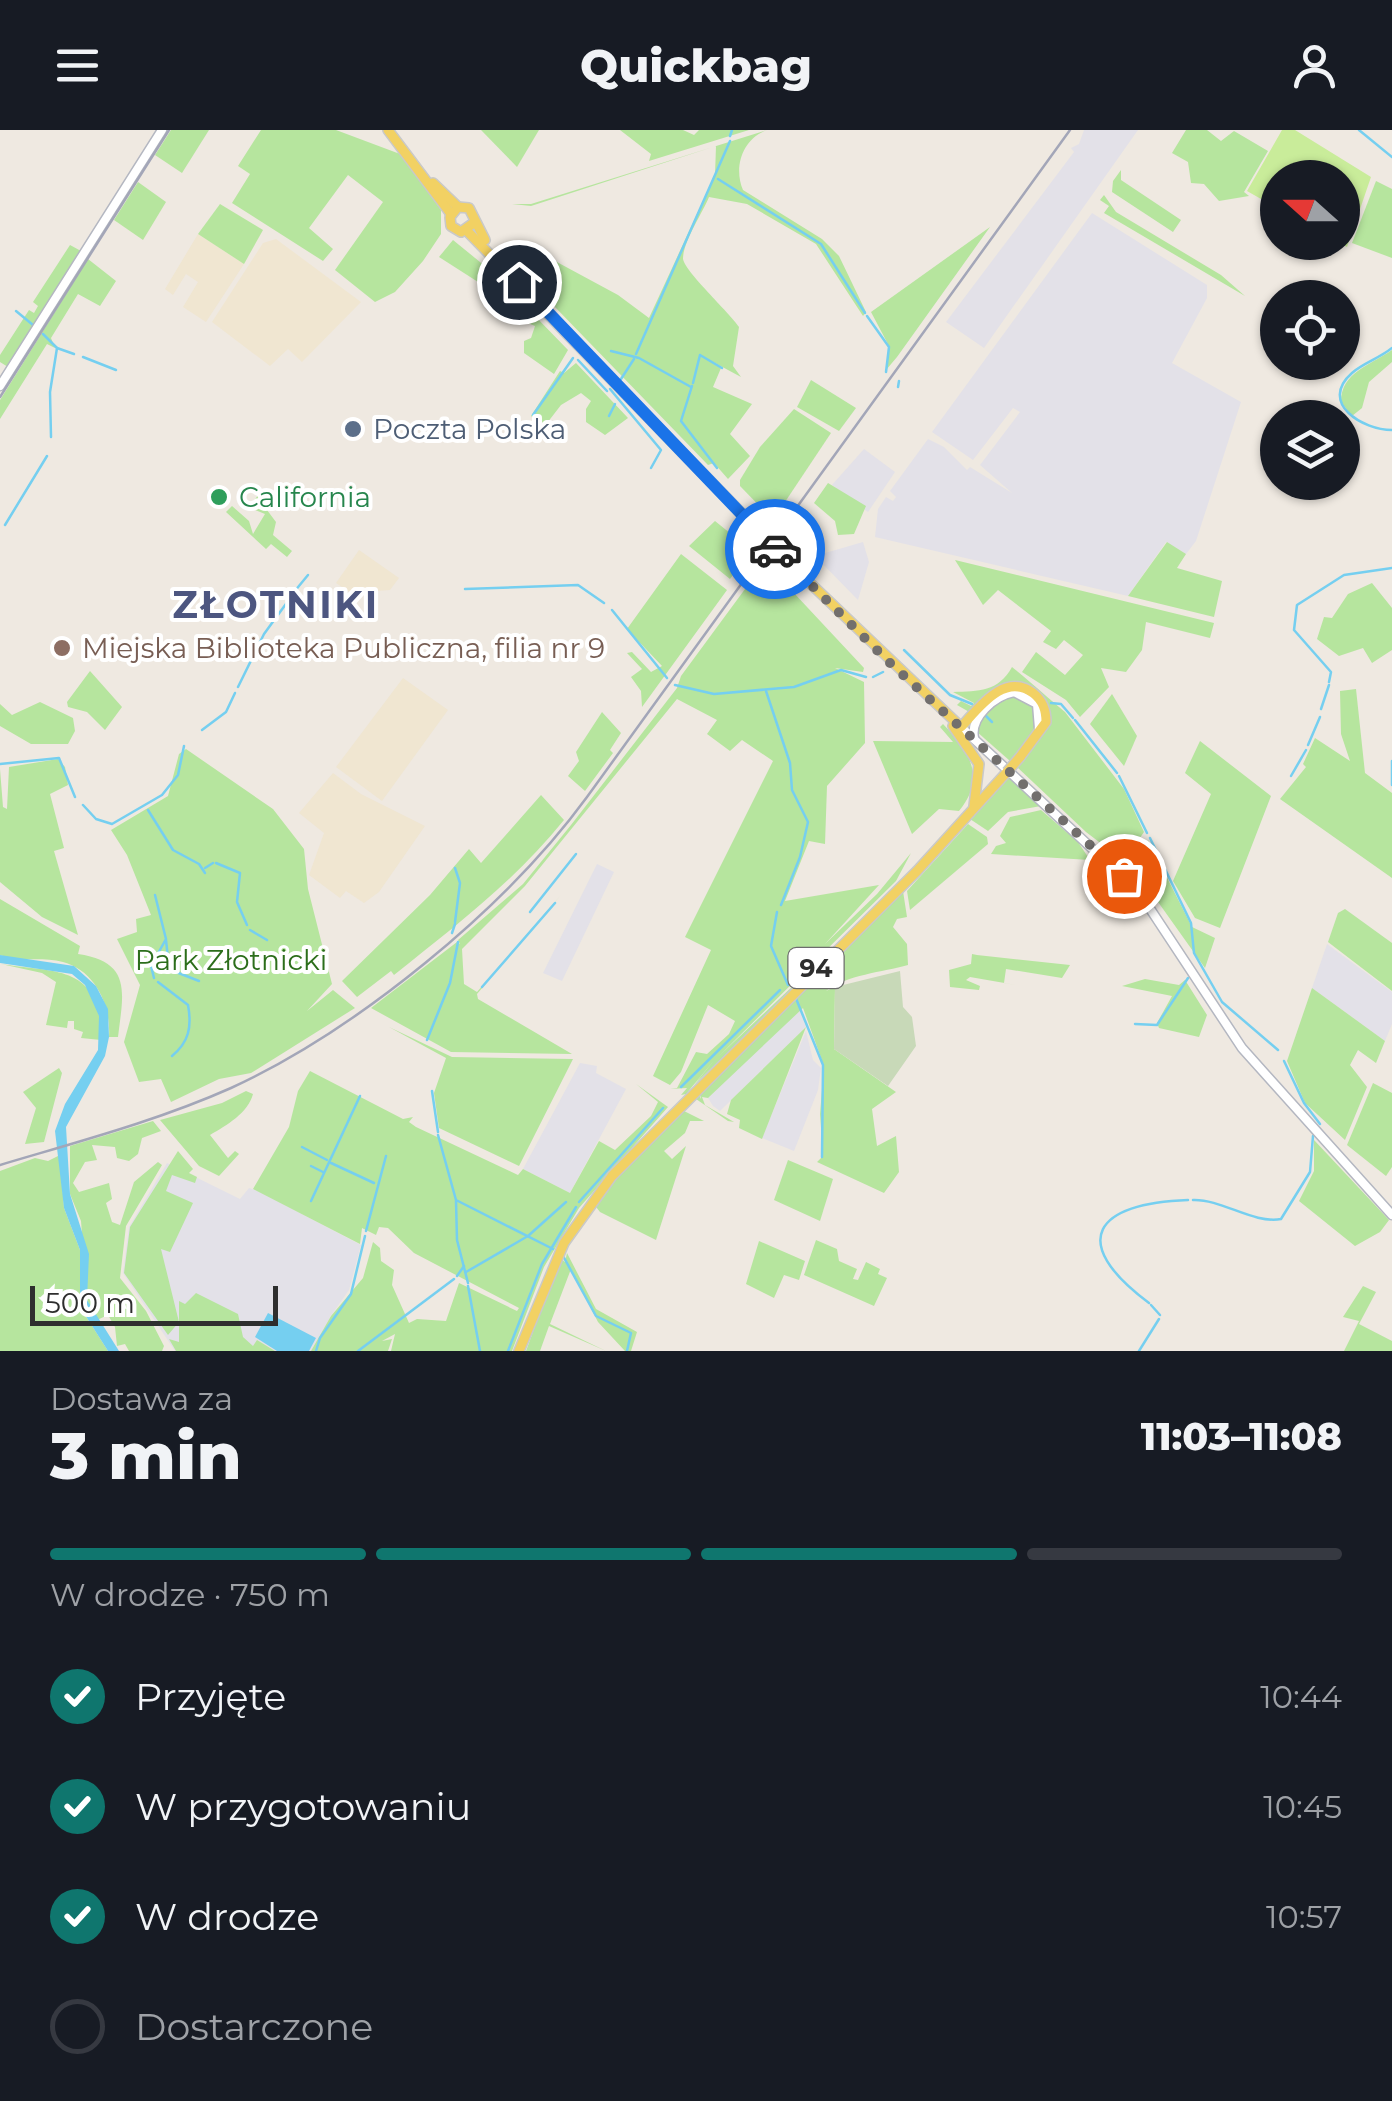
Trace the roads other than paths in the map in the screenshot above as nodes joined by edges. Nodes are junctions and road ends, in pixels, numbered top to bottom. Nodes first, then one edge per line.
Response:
1 (162, 130) edge
2 (388, 130) edge
3 (454, 211) junction
4 (474, 222) junction
5 (467, 231) junction
6 (500, 262) junction
7 (0, 386) edge
8 (949, 717) junction
9 (961, 727) junction
10 (974, 738) junction
11 (1035, 739) junction
12 (1007, 771) junction
13 (977, 803) junction
14 (1392, 1214) edge
15 (519, 1351) edge

1 - 7 main road
2 - 3 main road
3 - 4 main road
3 - 5 main road
4 - 5 main road
4 - 6 main road
5 - 6 main road
6 - 8 main road, bridge
8 - 9 main road
8 - 13 main road
9 - 10 main road
9 - 11 main road
10 - 11 main road
10 - 12 main road
11 - 12 main road, 94, bridge
12 - 13 main road, 94
12 - 14 main road
13 - 15 main road, 94

